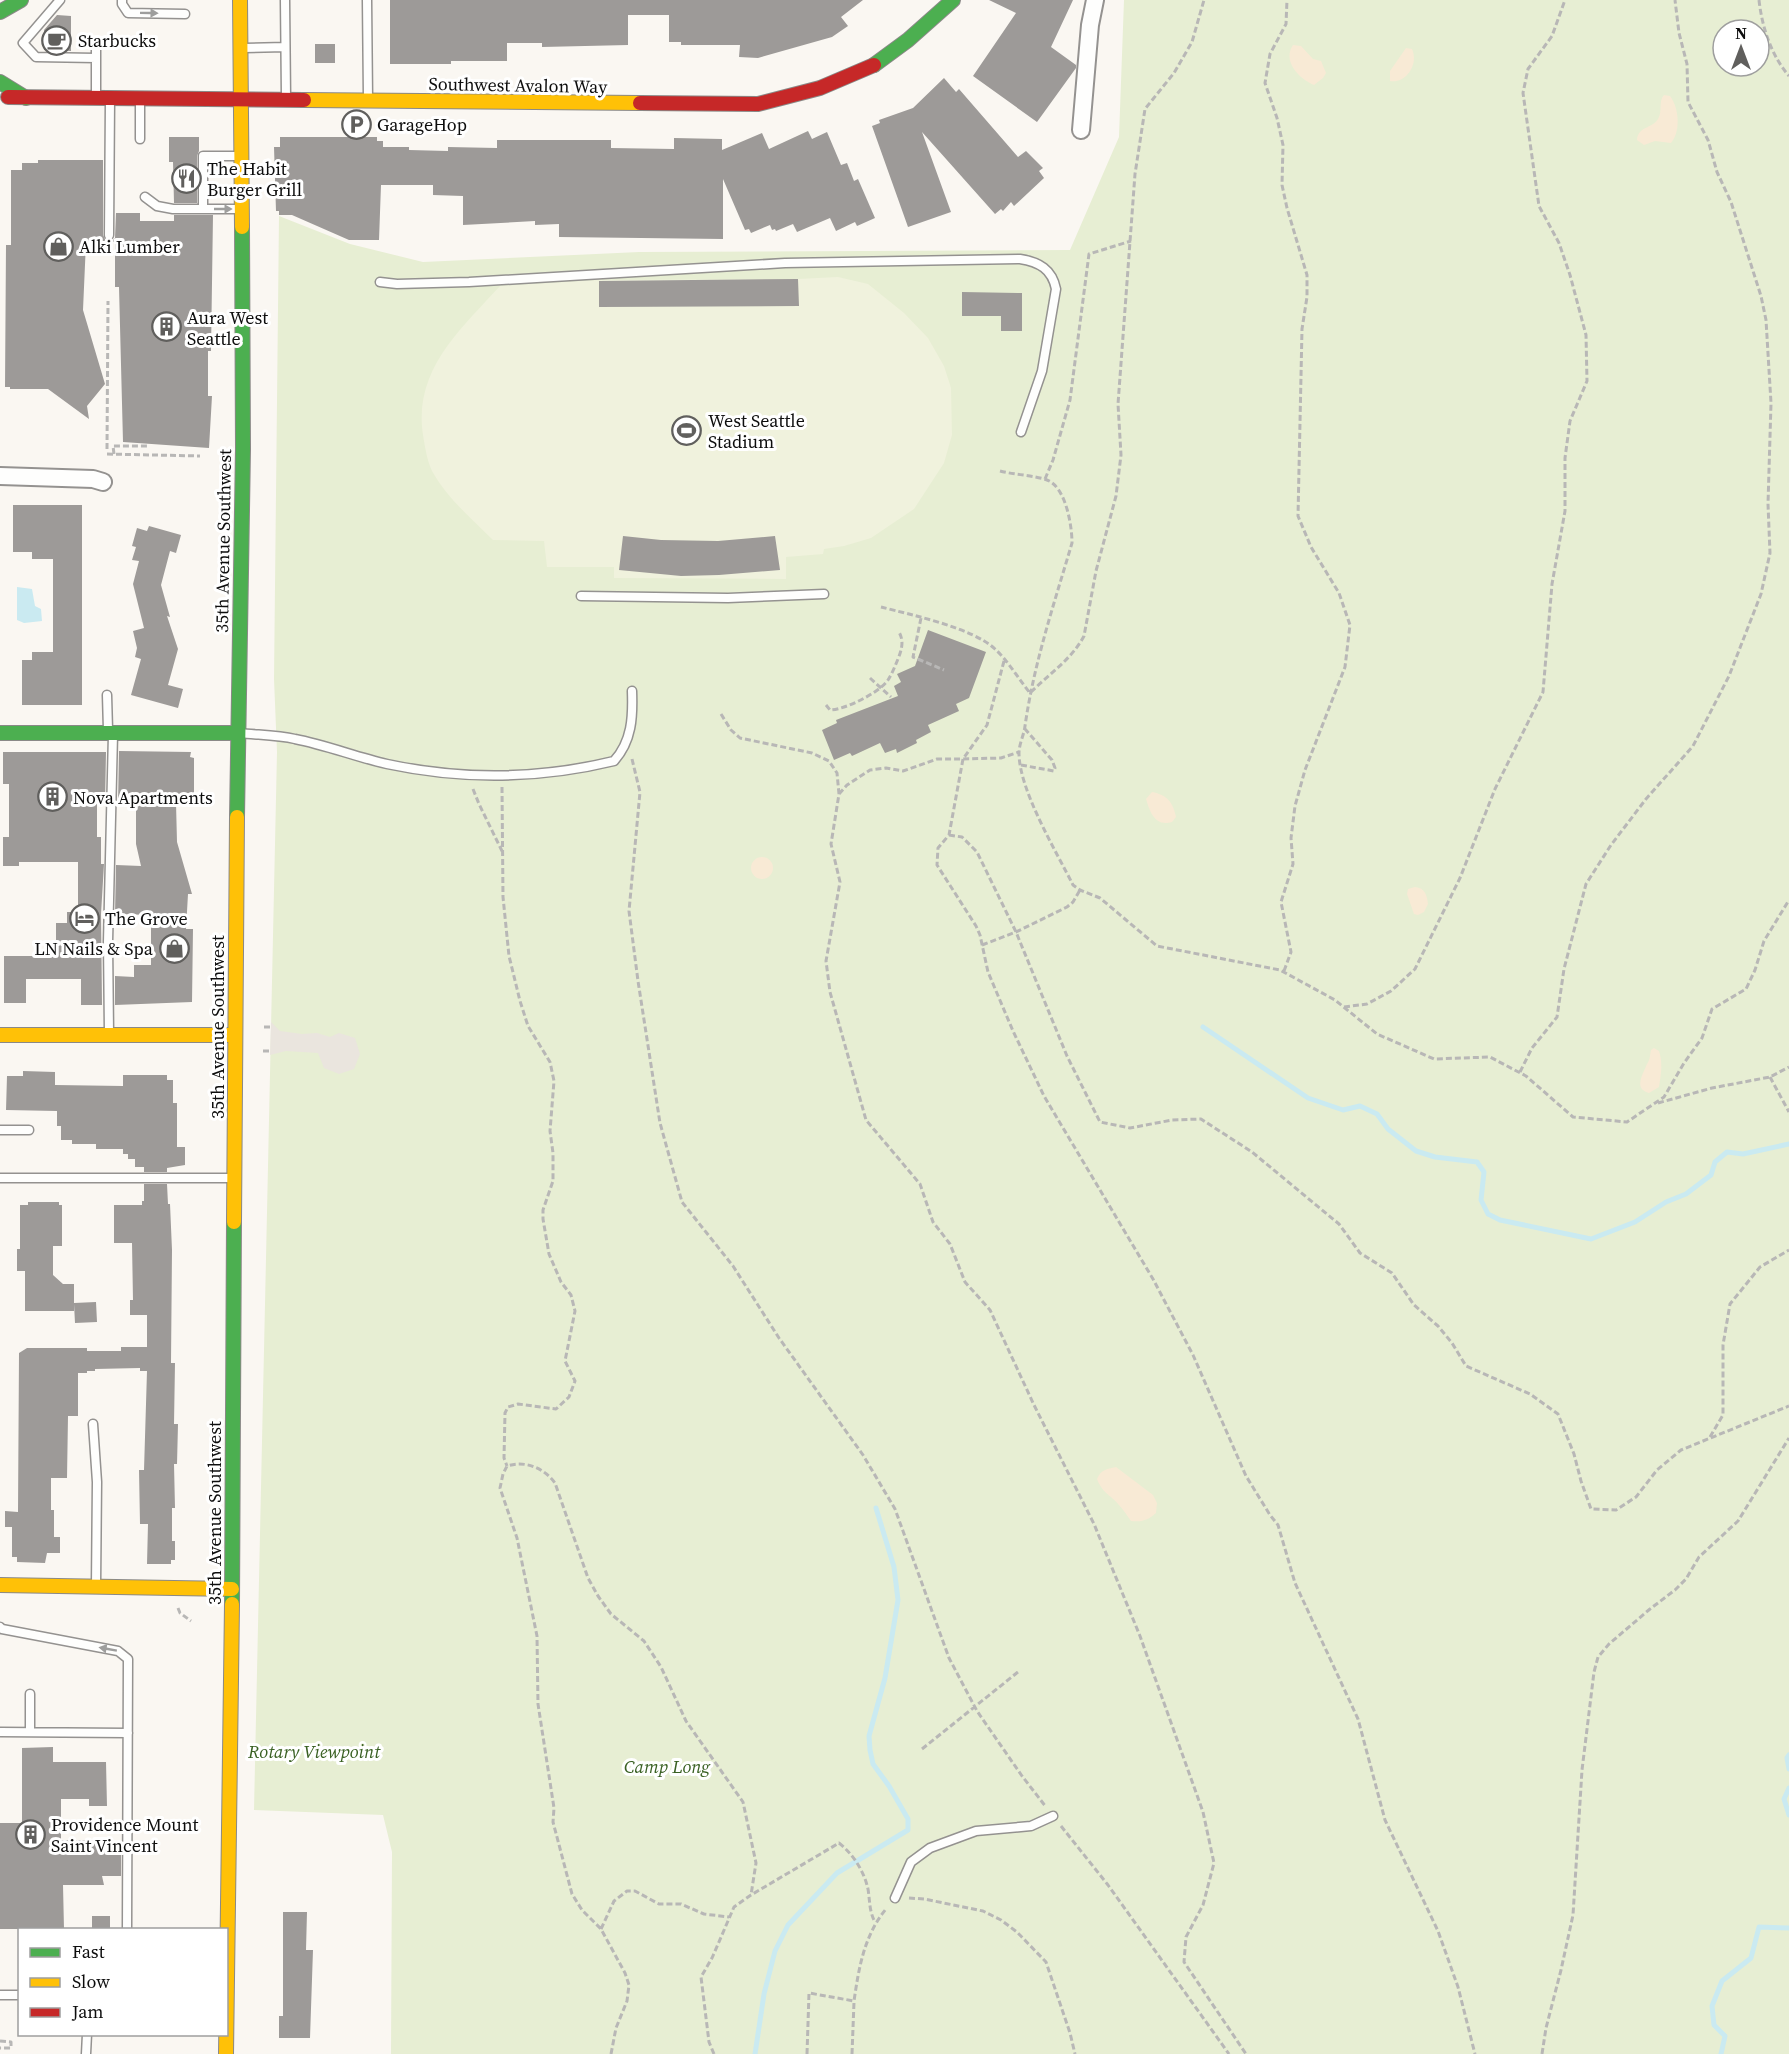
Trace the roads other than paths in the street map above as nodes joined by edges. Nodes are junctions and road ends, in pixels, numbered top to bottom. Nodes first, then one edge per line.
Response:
1 (3, 0) edge
2 (21, 0) edge
3 (60, 0) edge
4 (122, 0) edge
5 (240, 0) edge
6 (285, 0) edge
7 (367, 0) edge
8 (953, 0) edge
9 (1095, 0) edge
10 (0, 6) edge
11 (0, 12) edge
12 (185, 14) dead end
13 (96, 45) dead end
14 (285, 47) junction
15 (241, 48) junction
16 (96, 58) junction
17 (0, 82) edge
18 (0, 97) edge
19 (26, 98) junction
20 (52, 98) junction
21 (103, 99) junction
22 (140, 99) junction
23 (242, 101) junction
24 (286, 101) junction
25 (368, 102) junction
26 (0, 110) edge
27 (1081, 130) dead end
28 (140, 139) dead end
29 (242, 156) junction
30 (145, 197) dead end
31 (203, 209) junction
32 (242, 209) junction
33 (109, 235) dead end
34 (381, 282) dead end
35 (1021, 432) dead end
36 (0, 476) edge
37 (103, 482) dead end
38 (824, 594) dead end
39 (581, 596) dead end
40 (632, 691) dead end
41 (107, 695) dead end
42 (0, 733) edge
43 (110, 733) junction
44 (237, 733) junction
45 (109, 1034) junction
46 (0, 1035) edge
47 (235, 1035) junction
48 (0, 1130) edge
49 (29, 1130) dead end
50 (0, 1178) edge
51 (234, 1178) junction
52 (93, 1424) dead end
53 (0, 1585) edge
54 (96, 1587) junction
55 (232, 1589) junction
56 (0, 1627) edge
57 (30, 1694) dead end
58 (0, 1732) edge
59 (30, 1732) junction
60 (128, 1733) junction
61 (1053, 1816) road end
62 (895, 1898) road end
63 (128, 1928) edge
64 (228, 1928) edge
65 (0, 1995) edge
66 (18, 1995) edge
67 (87, 2036) edge
68 (226, 2036) edge
69 (86, 2054) edge
70 (226, 2054) edge

1 - 10 main road
2 - 11 main road
3 - 16 lane
4 -> 12 lane
5 - 15 main road, 35th Avenue Southwest
6 - 14 lane
7 - 25 lane
8 - 25 main road, Southwest Avalon Way
9 - 27 street
13 - 16 lane
14 - 15 lane
14 - 24 lane
15 - 23 main road, 35th Avenue Southwest
16 - 21 lane
17 - 19 main road
18 - 19 main road, Southwest Avalon Way
19 - 20 main road, Southwest Avalon Way
20 - 21 main road, Southwest Avalon Way
20 - 26 main road, Southwest Avalon Way
21 - 22 main road, Southwest Avalon Way
21 - 33 lane
22 - 23 main road, Southwest Avalon Way
22 - 28 lane
23 - 24 main road, Southwest Avalon Way
23 - 29 main road, 35th Avenue Southwest
24 - 25 main road, Southwest Avalon Way
29 - 31 lane
29 - 32 main road, 35th Avenue Southwest
30 - 31 lane
31 -> 32 lane
32 - 44 main road, 35th Avenue Southwest
34 - 35 lane
36 - 37 street
38 - 39 lane
40 - 44 lane
41 - 43 lane
42 - 43 main road
43 - 44 main road
43 - 45 lane
44 - 47 main road, 35th Avenue Southwest
45 - 46 main road
45 - 47 main road
47 - 51 main road, 35th Avenue Southwest
48 - 49 lane
50 - 51 lane
51 - 55 main road, 35th Avenue Southwest
52 - 54 lane
53 - 54 main road
54 - 55 main road
55 - 64 main road, 35th Avenue Southwest
60 -> 56 lane
57 - 59 lane
58 - 59 lane
59 - 60 lane
60 - 63 lane
61 - 62 lane
65 - 66 lane
67 - 69 lane
68 - 70 main road, 35th Avenue Southwest

